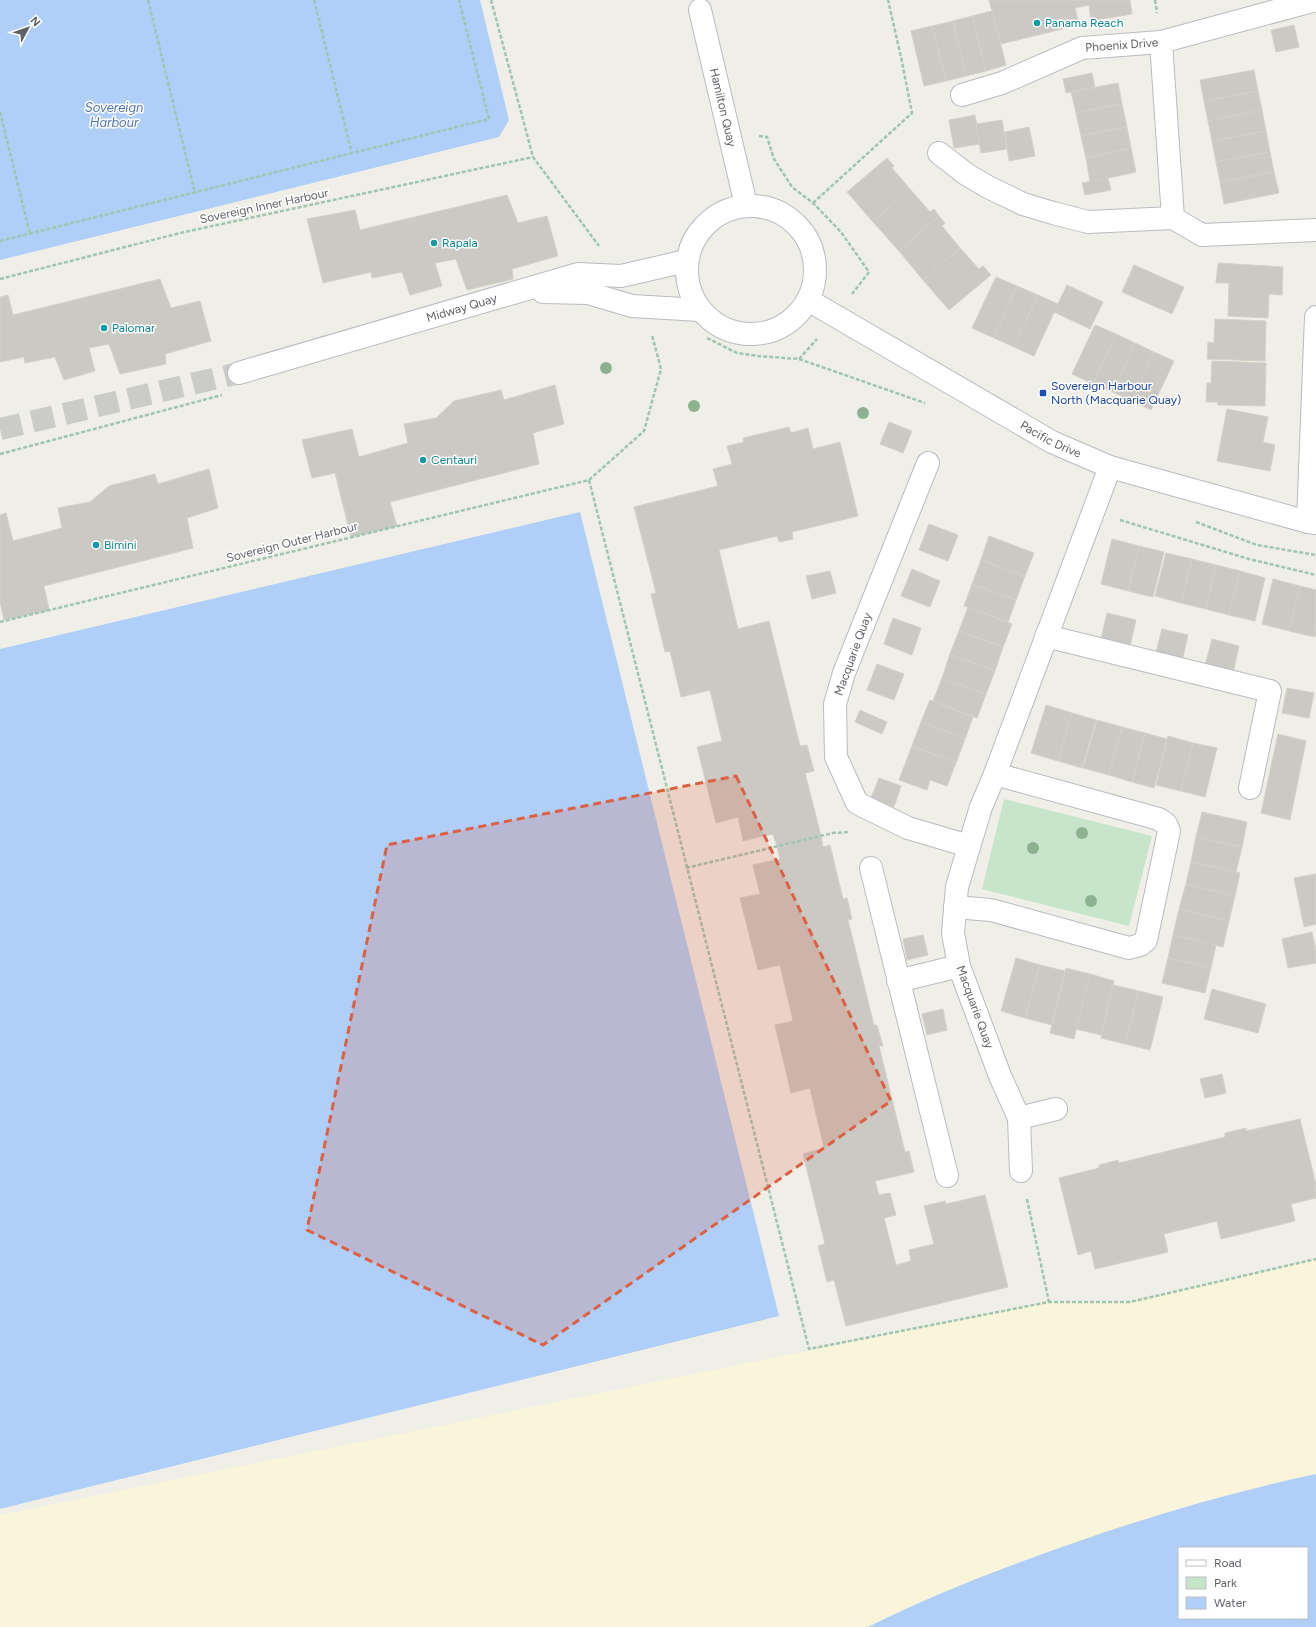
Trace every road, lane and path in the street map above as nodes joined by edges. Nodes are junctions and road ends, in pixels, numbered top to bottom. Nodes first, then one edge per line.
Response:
1 (148, 0) edge
2 (314, 0) edge
3 (459, 0) edge
4 (888, 0) edge
5 (1316, 0) edge
6 (700, 10) dead end
7 (1161, 42) junction
8 (962, 95) dead end
9 (0, 112) edge
10 (728, 131) junction
11 (939, 153) dead end
12 (352, 154) junction
13 (533, 157) dead end
14 (195, 194) junction
15 (813, 203) junction
16 (746, 205) junction
17 (1174, 218) junction
18 (1316, 230) edge
19 (30, 234) junction
20 (0, 241) edge
21 (686, 261) junction
22 (0, 279) edge
23 (521, 292) junction
24 (808, 300) junction
25 (700, 310) junction
26 (837, 316) junction
27 (1316, 317) edge
28 (703, 336) dead end
29 (240, 373) tunnel mouth
30 (930, 405) dead end
31 (928, 463) dead end
32 (1110, 466) junction
33 (1093, 512) junction
34 (1190, 520) dead end
35 (1312, 522) edge
36 (1316, 555) edge
37 (1316, 574) edge
38 (0, 622) edge
39 (1046, 636) junction
40 (995, 774) junction
41 (1250, 788) dead end
42 (856, 832) dead end
43 (969, 846) junction
44 (686, 868) junction
45 (871, 868) dead end
46 (955, 907) junction
47 (958, 966) junction
48 (898, 981) junction
49 (1056, 1109) dead end
50 (1019, 1118) junction
51 (1021, 1171) joint
52 (947, 1176) dead end
53 (1316, 1259) edge
54 (1049, 1302) junction

1 - 14 path
2 - 12 path
3 - 12 path
4 - 15 path
5 - 7 street
6 - 10 street, Hamilton Quay
7 - 8 street, Phoenix Drive
7 - 17 street, Phoenix Drive
9 - 19 path
10 - 15 path
10 - 16 street, Hamilton Quay
11 - 17 street
12 - 14 path
13 - 22 path, Sovereign Inner Harbour
14 - 19 path
15 - 26 path
16 - 21 street
16 - 24 street
17 - 18 street
19 - 20 path
21 - 23 street, Midway Quay
21 - 25 street
23 - 25 street
23 - 29 street, Midway Quay
24 - 25 street
24 - 26 street, Pacific Drive
26 - 32 street, Pacific Drive
27 - 35 street
28 - 30 path
31 - 43 street, Macquarie Quay
32 - 33 street, Macquarie Quay
32 - 35 street, Pacific Drive
33 - 37 path
33 - 39 street, Macquarie Quay
34 - 36 path
38 - 44 path, Sovereign Outer Harbour
39 - 40 street, Macquarie Quay
39 - 41 street
40 - 43 street, Macquarie Quay
40 - 46 street
42 - 44 path
43 - 46 street, Macquarie Quay
44 - 54 path
45 - 48 street
46 - 47 street, Macquarie Quay
47 - 48 street
47 - 50 street, Macquarie Quay
48 - 52 street
49 - 50 street
50 - 51 street, Macquarie Quay
51 - 54 path
53 - 54 path

